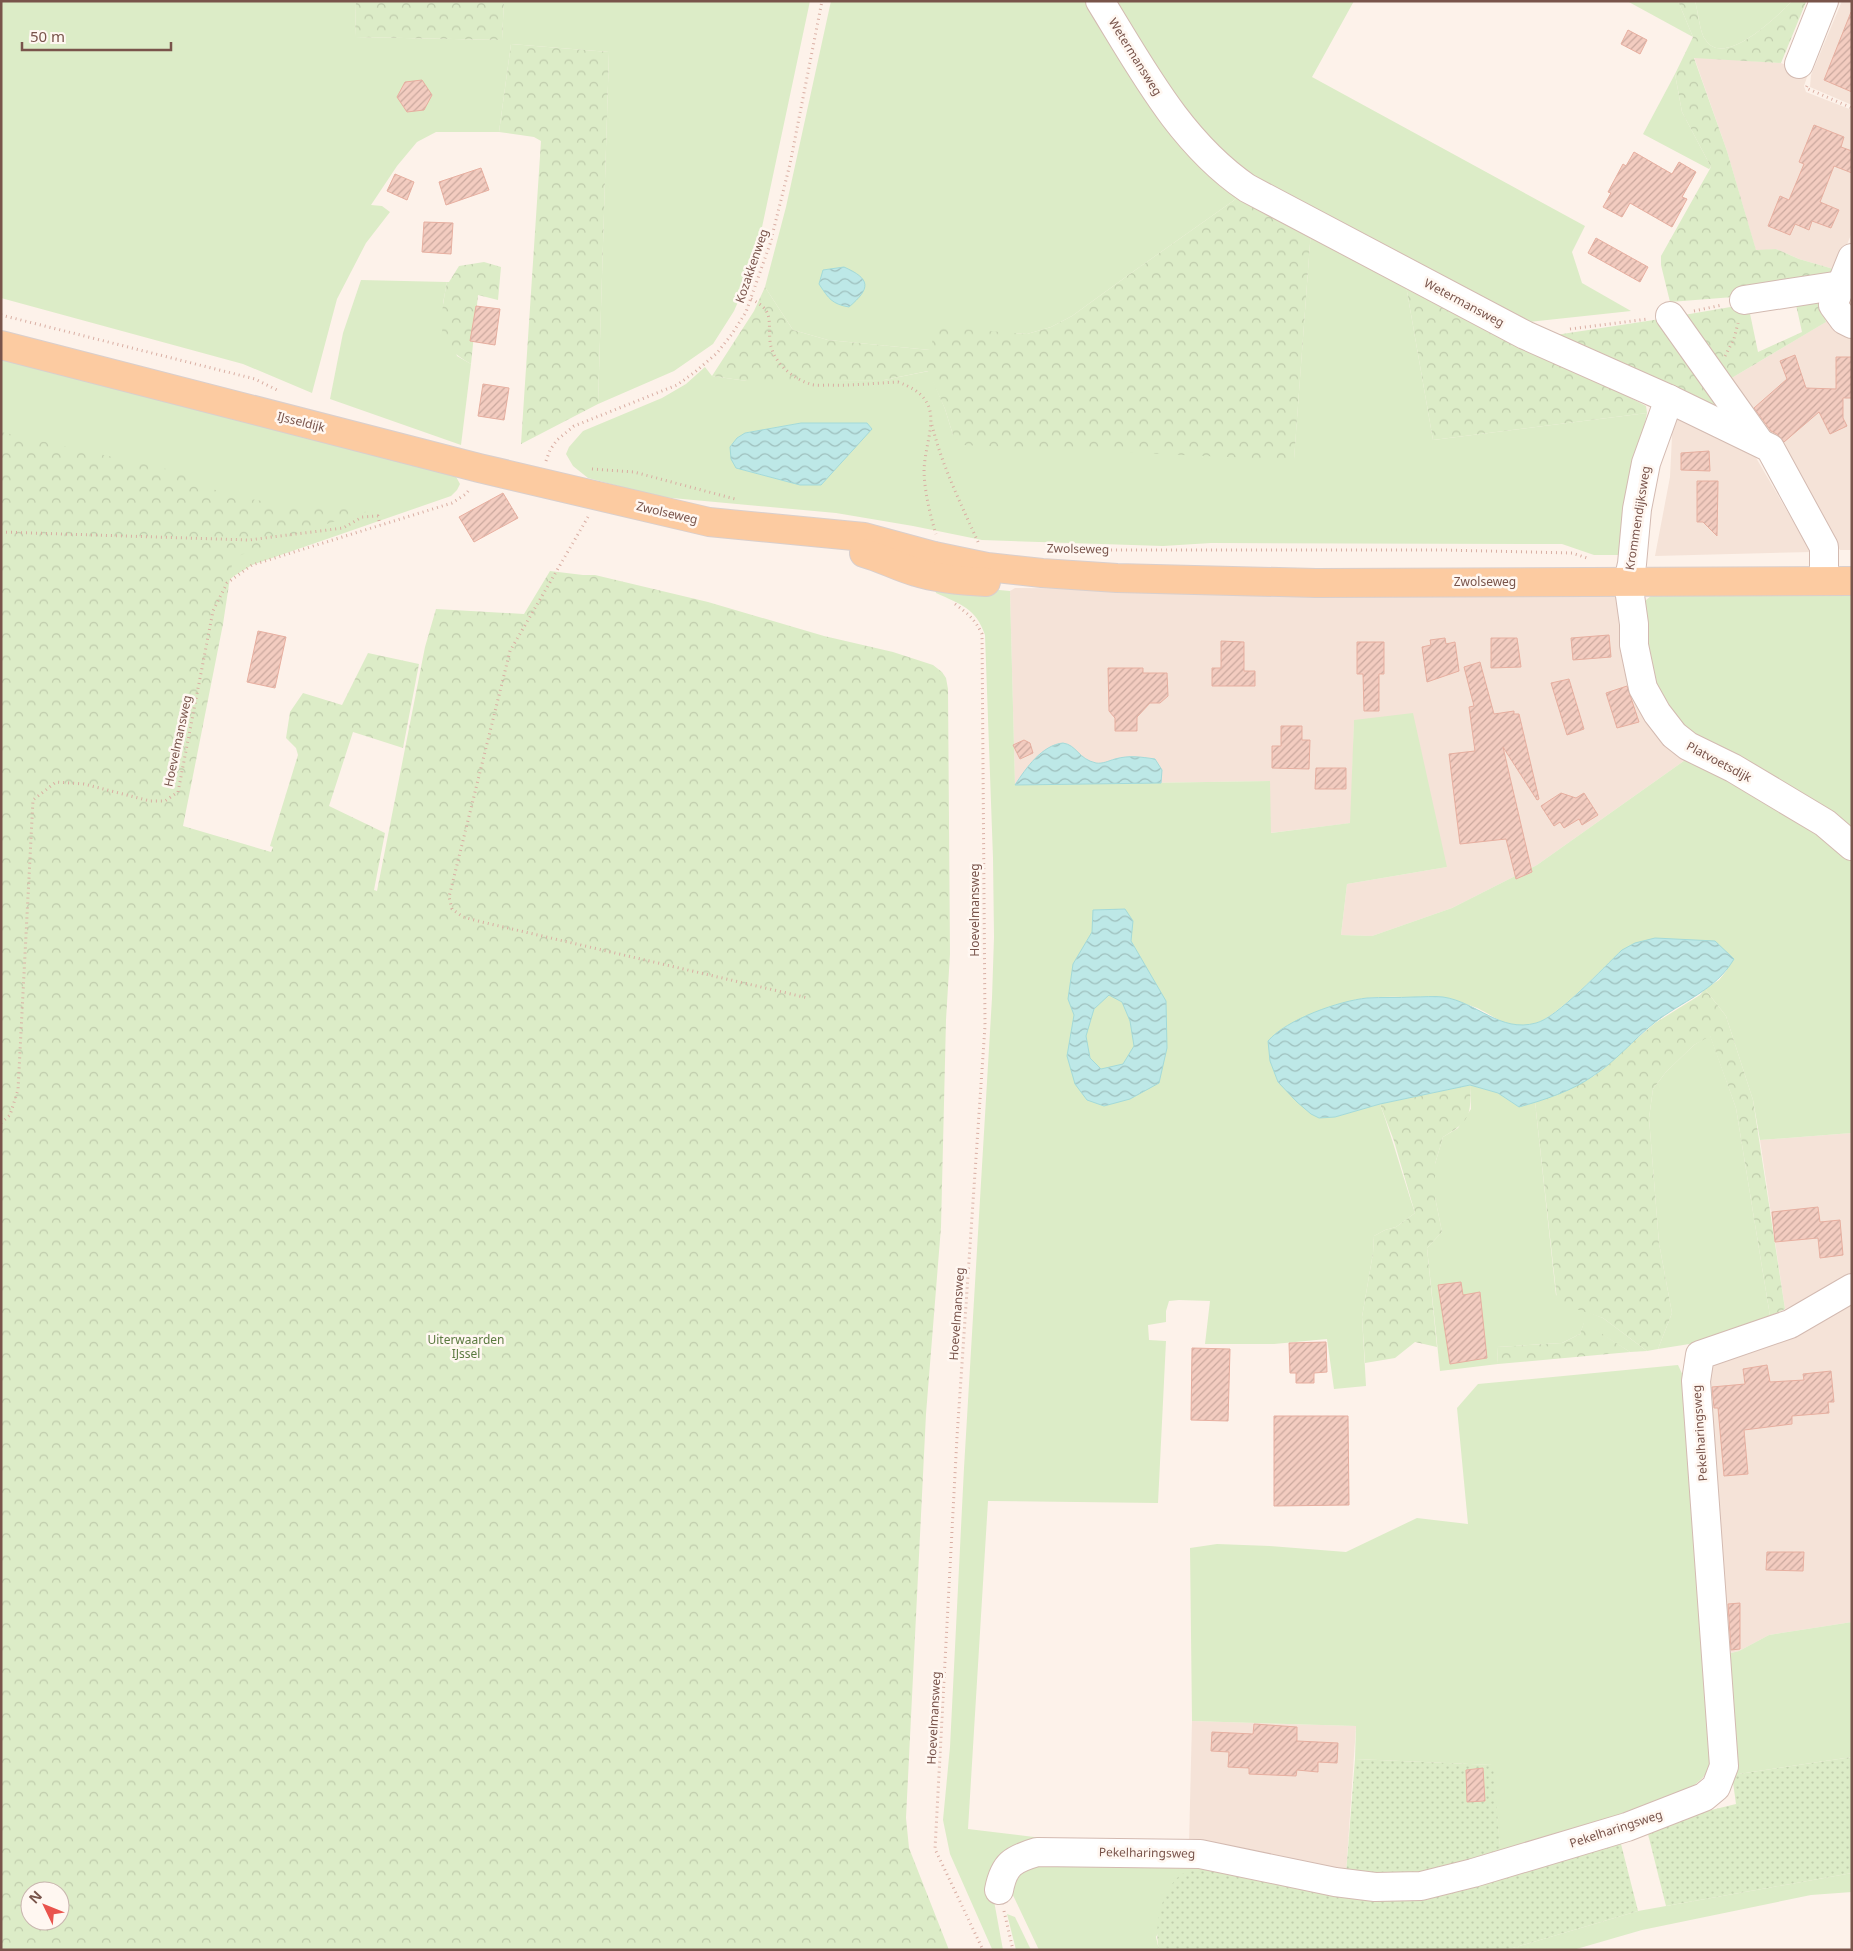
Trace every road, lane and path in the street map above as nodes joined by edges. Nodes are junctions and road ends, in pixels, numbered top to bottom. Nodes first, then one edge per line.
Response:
1 (822, 1) edge
2 (1100, 1) edge
3 (1824, 1) edge
4 (1799, 64) joint
5 (1852, 108) edge
6 (1852, 258) edge
7 (1842, 285) junction
8 (751, 299) junction
9 (1744, 300) joint
10 (1670, 316) junction
11 (1852, 324) edge
12 (1564, 330) dead end
13 (1, 345) edge
14 (1669, 399) junction
15 (931, 422) junction
16 (1759, 441) junction
17 (545, 462) dead end
18 (479, 468) junction
19 (601, 496) junction
20 (380, 525) junction
21 (1, 532) edge
22 (938, 539) dead end
23 (979, 543) dead end
24 (1072, 550) dead end
25 (1591, 559) dead end
26 (1824, 580) junction
27 (1628, 581) junction
28 (1852, 581) edge
29 (982, 668) dead end
30 (1852, 846) edge
31 (808, 998) dead end
32 (1, 1123) edge
33 (1852, 1288) edge
34 (999, 1890) joint
35 (983, 1950) edge
36 (1013, 1950) edge

1 - 8 path, Kozakkenweg
2 - 14 street, Wetermansweg
3 - 4 street
4 - 5 path
6 - 7 street
7 - 9 street
7 - 11 street
8 - 15 path
8 - 17 path, Kozakkenweg
9 - 10 path
10 - 12 path
10 - 16 street
13 - 18 main road, IJsseldijk
14 - 16 street, Wetermansweg
14 - 27 street, Krommendijksweg
15 - 22 path
15 - 23 path
16 - 26 street, Wetermansweg
18 - 19 main road, IJsseldijk
18 - 20 path, Hoevelmansweg
19 - 27 main road, Zwolseweg
19 - 31 path
20 - 21 path
20 - 32 path, Hoevelmansweg
24 - 25 path, Zwolseweg
26 - 27 main road, Zwolseweg
26 - 28 main road, Zwolseweg
27 - 30 street, Platvoetsdijk
29 - 35 path, Hoevelmansweg
33 - 34 street, Pekelharingsweg
34 - 36 path

